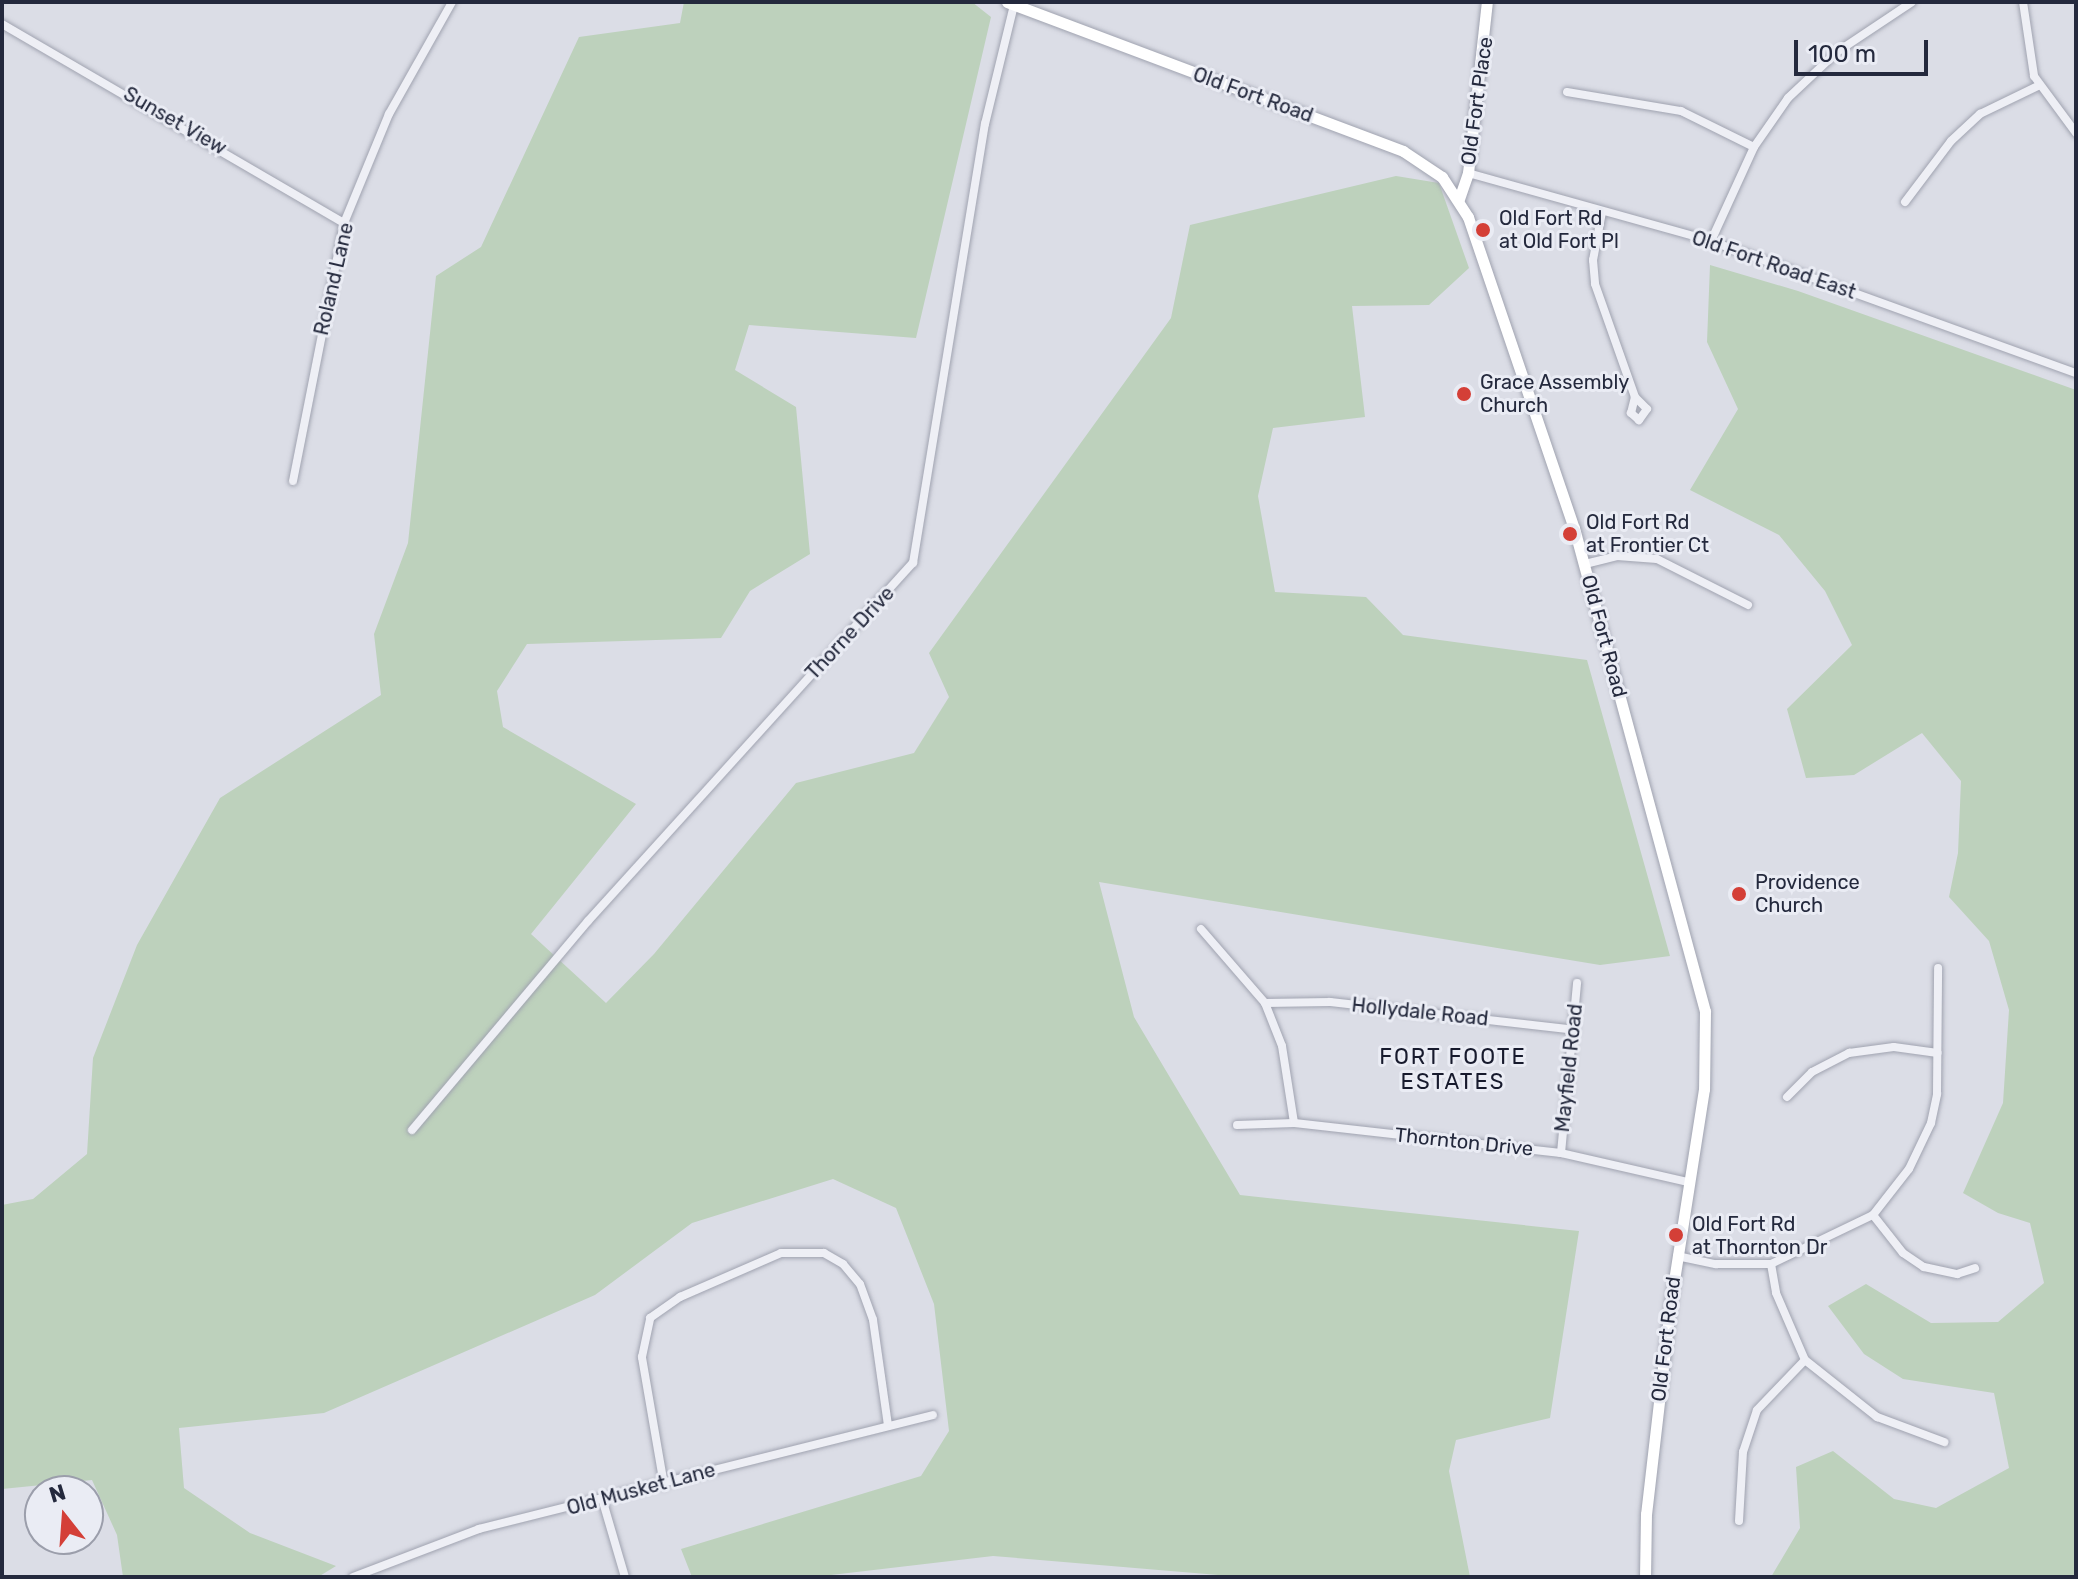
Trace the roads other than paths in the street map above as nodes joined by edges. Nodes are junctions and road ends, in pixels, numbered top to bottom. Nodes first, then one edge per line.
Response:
1 (452, 2) edge
2 (1487, 2) edge
3 (1912, 2) edge
4 (2023, 2) edge
5 (1010, 4) edge
6 (2, 24) edge
7 (2038, 86) junction
8 (1567, 92) dead end
9 (2076, 133) edge
10 (1754, 147) junction
11 (1468, 173) junction
12 (1459, 199) junction
13 (1905, 202) dead end
14 (1602, 212) junction
15 (344, 223) junction
16 (1711, 241) junction
17 (2076, 373) edge
18 (1635, 397) dead end
19 (293, 481) dead end
20 (1585, 564) junction
21 (1748, 605) dead end
22 (1201, 929) dead end
23 (1938, 968) dead end
24 (1577, 983) dead end
25 (1265, 1003) junction
26 (1574, 1030) junction
27 (1938, 1053) junction
28 (1787, 1097) dead end
29 (1294, 1123) junction
30 (1237, 1125) dead end
31 (412, 1130) dead end
32 (1561, 1153) junction
33 (1688, 1182) junction
34 (1873, 1215) junction
35 (1677, 1256) junction
36 (1771, 1264) junction
37 (1975, 1268) dead end
38 (1805, 1360) junction
39 (933, 1415) dead end
40 (888, 1426) junction
41 (1944, 1442) dead end
42 (664, 1485) junction
43 (603, 1502) junction
44 (1739, 1521) dead end
45 (353, 1577) edge
46 (625, 1577) edge
47 (1645, 1577) edge

1 - 15 street, Roland Lane
2 - 11 main road, Old Fort Place
3 - 10 street
4 - 7 street
5 - 12 main road, Old Fort Road
5 - 31 street, Thorne Drive
6 - 15 street, Sunset View
7 - 9 street
7 - 13 street
8 - 10 street
10 - 16 street
11 - 12 main road, Old Fort Place
11 - 14 street, Old Fort Road East
12 - 20 main road, Old Fort Road
14 - 16 street, Old Fort Road East
14 - 18 street
15 - 19 street, Roland Lane
16 - 17 street, Old Fort Road East
20 - 21 street
20 - 33 main road, Old Fort Road
22 - 25 street
23 - 27 street
24 - 26 street, Mayfield Road
25 - 26 street, Hollydale Road
25 - 29 street
26 - 32 street, Mayfield Road
27 - 28 street
27 - 34 street
29 - 30 street, Thornton Drive
29 - 32 street, Thornton Drive
32 - 33 street, Thornton Drive
33 - 35 main road, Old Fort Road
34 - 36 street
34 - 37 street
35 - 36 street
35 - 47 main road, Old Fort Road
36 - 38 street
38 - 41 street
38 - 44 street
39 - 40 street, Old Musket Lane
40 - 42 street, Old Musket Lane
40 - 42 street
42 - 43 street, Old Musket Lane
43 - 45 street, Old Musket Lane
43 - 46 street

